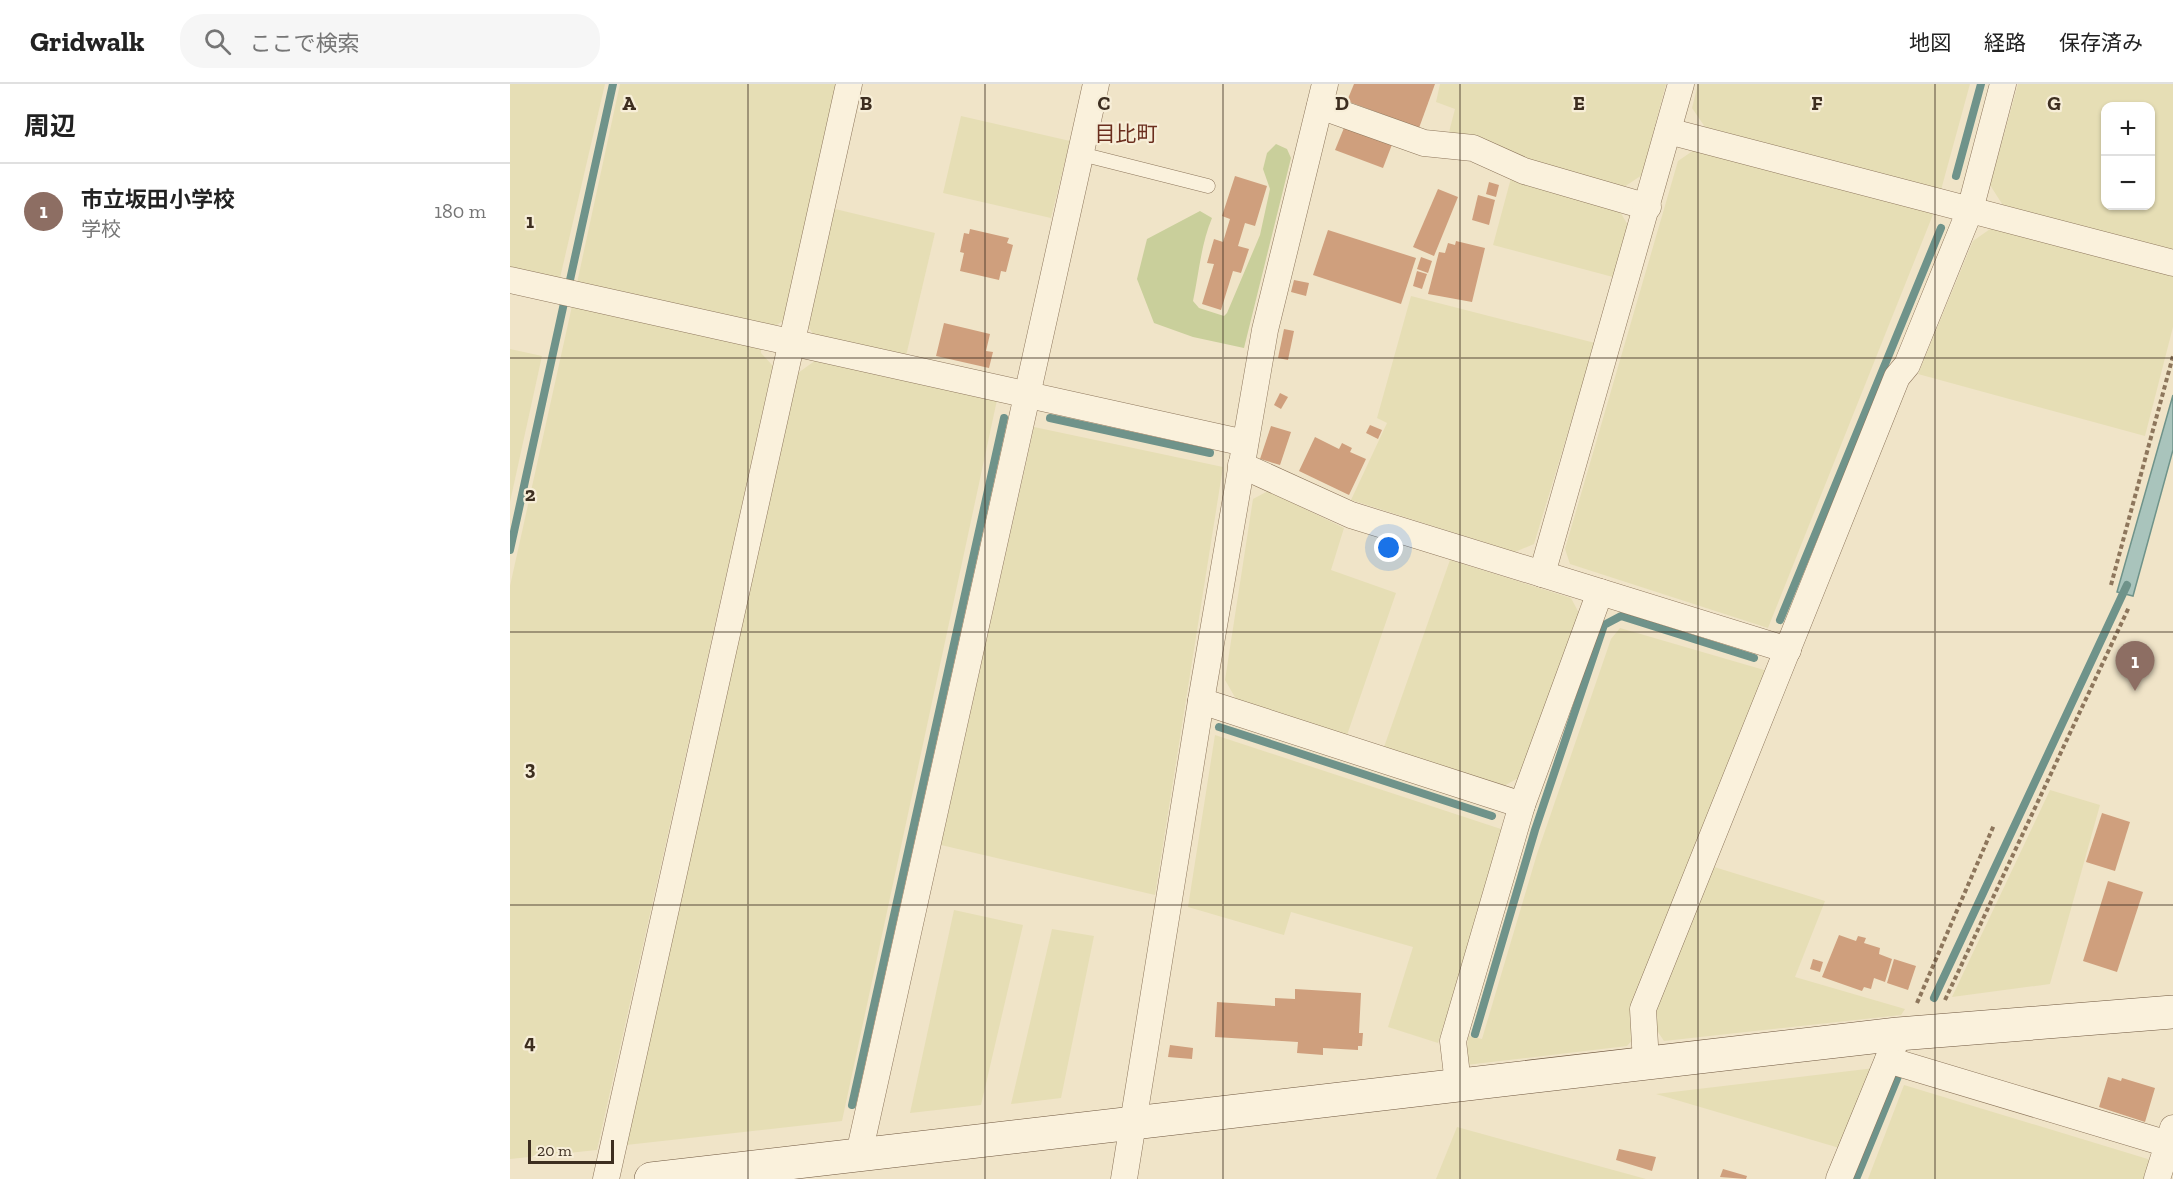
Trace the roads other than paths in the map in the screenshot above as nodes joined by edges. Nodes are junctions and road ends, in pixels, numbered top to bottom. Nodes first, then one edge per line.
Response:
1 (849, 84) edge
2 (1096, 84) edge
3 (1680, 84) edge
4 (2003, 84) edge
5 (1323, 95) edge
6 (1668, 131) junction
7 (1081, 154) junction
8 (1208, 186) dead end
9 (1648, 207) junction
10 (1970, 210) junction
11 (2173, 263) edge
12 (510, 280) edge
13 (791, 342) junction
14 (1027, 394) junction
15 (1243, 454) junction
16 (1542, 574) junction
17 (1600, 592) junction
18 (1788, 650) junction
19 (1201, 701) junction
20 (1522, 805) junction
21 (2173, 1012) edge
22 (1905, 1039) junction
23 (1646, 1063) junction
24 (1458, 1084) junction
25 (1133, 1122) junction
26 (2171, 1139) edge
27 (859, 1154) junction
28 (606, 1179) edge
29 (651, 1179) edge
30 (1124, 1179) edge
31 (1839, 1179) edge
32 (2157, 1179) edge

1 - 13 street
2 - 7 street
3 - 6 street
4 - 10 street
5 - 9 street
5 - 15 street
6 - 9 street
6 - 10 street
7 - 8 lane
7 - 14 street
9 - 16 street
10 - 11 street
10 - 18 street
12 - 13 street
13 - 14 street
13 - 28 street
14 - 15 street
14 - 27 street
15 - 16 street
15 - 19 street
16 - 17 street
17 - 18 street
17 - 20 street
18 - 23 street
19 - 20 street
19 - 25 street
20 - 24 street
21 - 22 street
22 - 23 street
22 - 26 street
22 - 31 street
23 - 24 street
24 - 25 street
25 - 27 street
25 - 30 street
26 - 32 street
27 - 29 street

